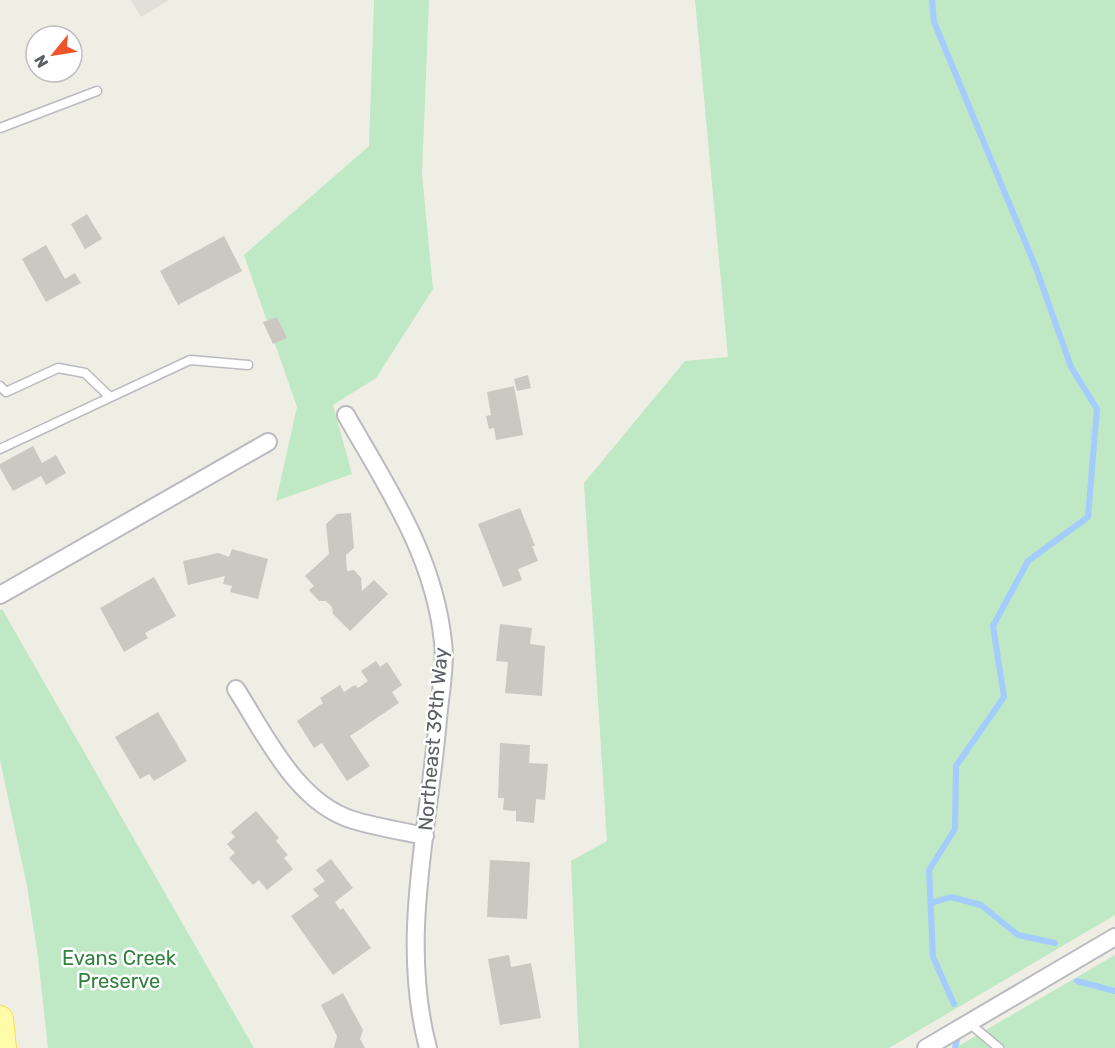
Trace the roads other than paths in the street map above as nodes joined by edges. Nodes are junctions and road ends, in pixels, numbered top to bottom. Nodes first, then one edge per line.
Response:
1 (97, 91) dead end
2 (0, 128) edge
3 (248, 365) dead end
4 (0, 386) edge
5 (110, 397) junction
6 (346, 415) dead end
7 (268, 442) dead end
8 (0, 449) edge
9 (0, 595) edge
10 (236, 689) dead end
11 (425, 836) junction
12 (1115, 937) edge
13 (0, 1019) edge
14 (969, 1023) junction
15 (3, 1048) edge
16 (428, 1048) edge
17 (926, 1048) edge
18 (999, 1048) edge

1 - 2 lane
3 - 5 lane
4 - 5 lane
5 - 8 lane
6 - 11 street, Northeast 39th Way
7 - 9 street
10 - 11 street
11 - 16 street, Northeast 39th Way
12 - 14 street
13 - 15 main road
14 - 17 street
14 - 18 lane

